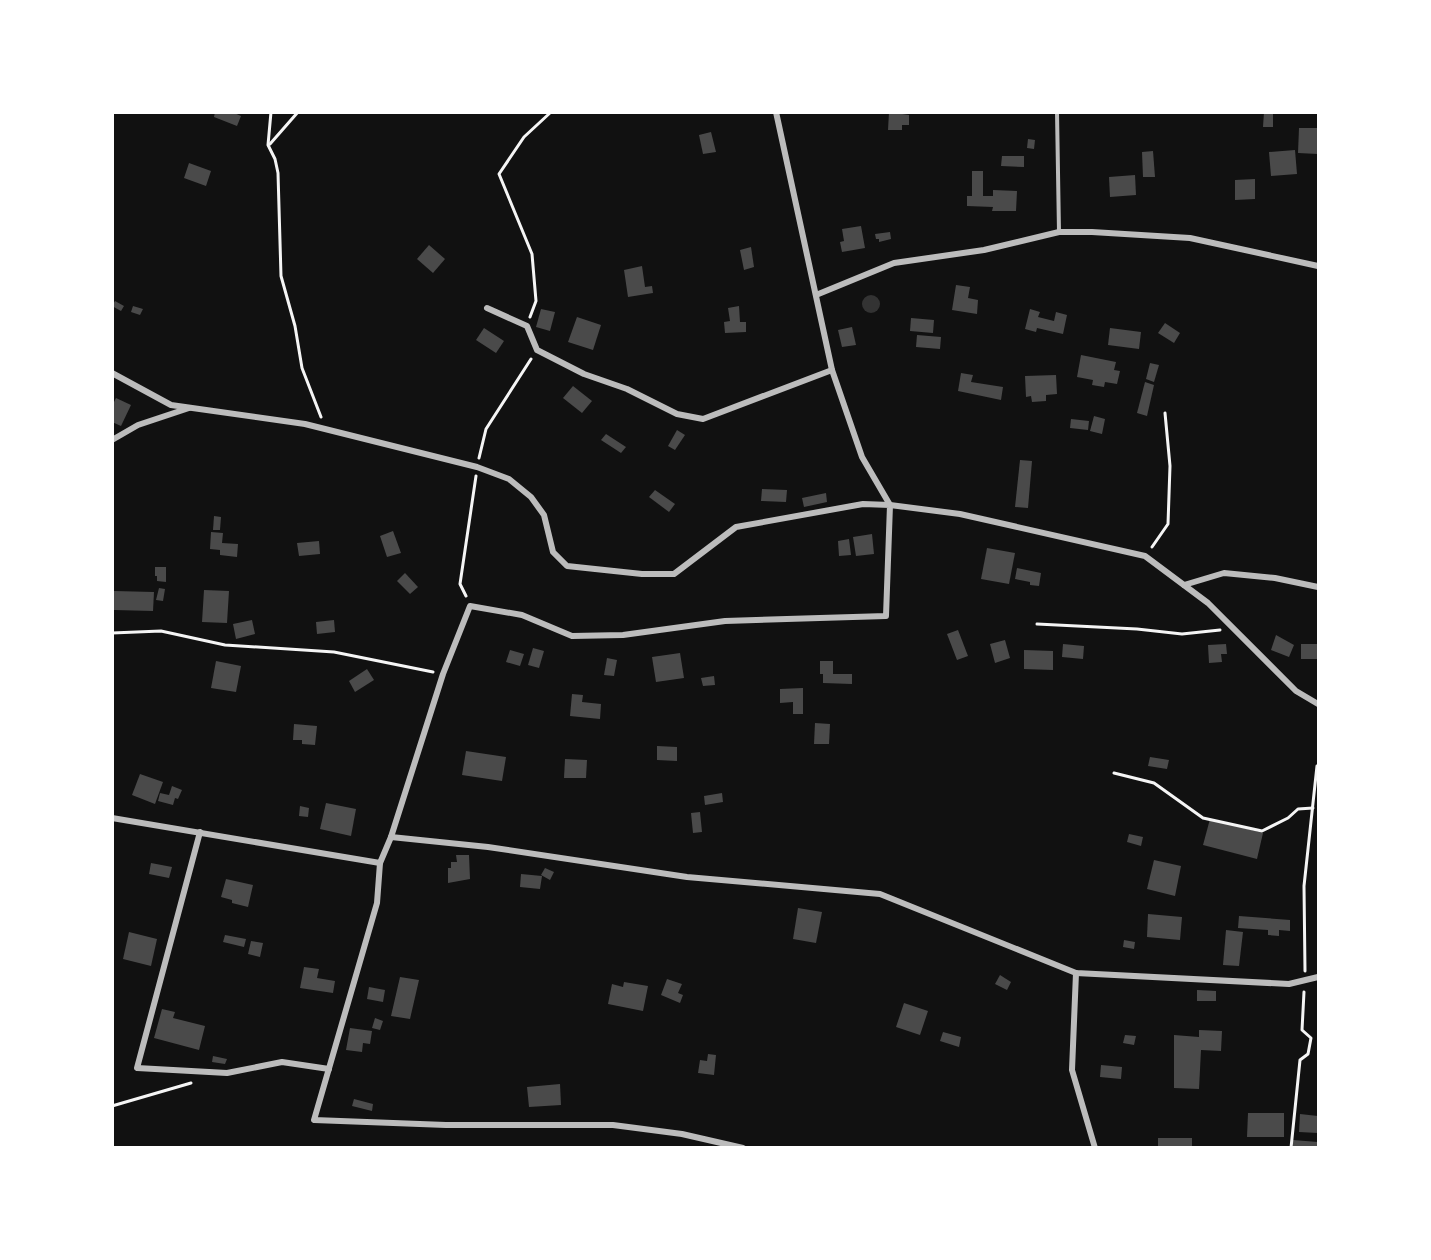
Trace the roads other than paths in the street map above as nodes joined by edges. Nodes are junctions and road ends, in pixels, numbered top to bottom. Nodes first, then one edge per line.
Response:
1 (776, 112) edge
2 (1057, 112) edge
3 (1059, 232) junction
4 (1318, 266) edge
5 (816, 295) junction
6 (487, 308) dead end
7 (832, 370) junction
8 (112, 373) edge
9 (190, 408) junction
10 (112, 440) edge
11 (890, 505) junction
12 (1184, 585) junction
13 (1318, 587) edge
14 (1318, 704) edge
15 (112, 818) edge
16 (200, 832) junction
17 (391, 837) junction
18 (380, 863) junction
19 (1076, 973) junction
20 (1318, 977) edge
21 (329, 1069) junction
22 (743, 1148) edge
23 (1095, 1148) edge

1 - 5 street
2 - 3 lane
3 - 4 street
3 - 5 street
5 - 7 street
6 - 7 street
7 - 11 street
8 - 9 street
9 - 10 street
9 - 11 street
11 - 12 street
11 - 17 street
12 - 13 street
12 - 14 street
15 - 16 street
16 - 18 street
16 - 21 street
17 - 18 street
17 - 19 street
18 - 21 street
19 - 20 street
19 - 23 street
21 - 22 street

